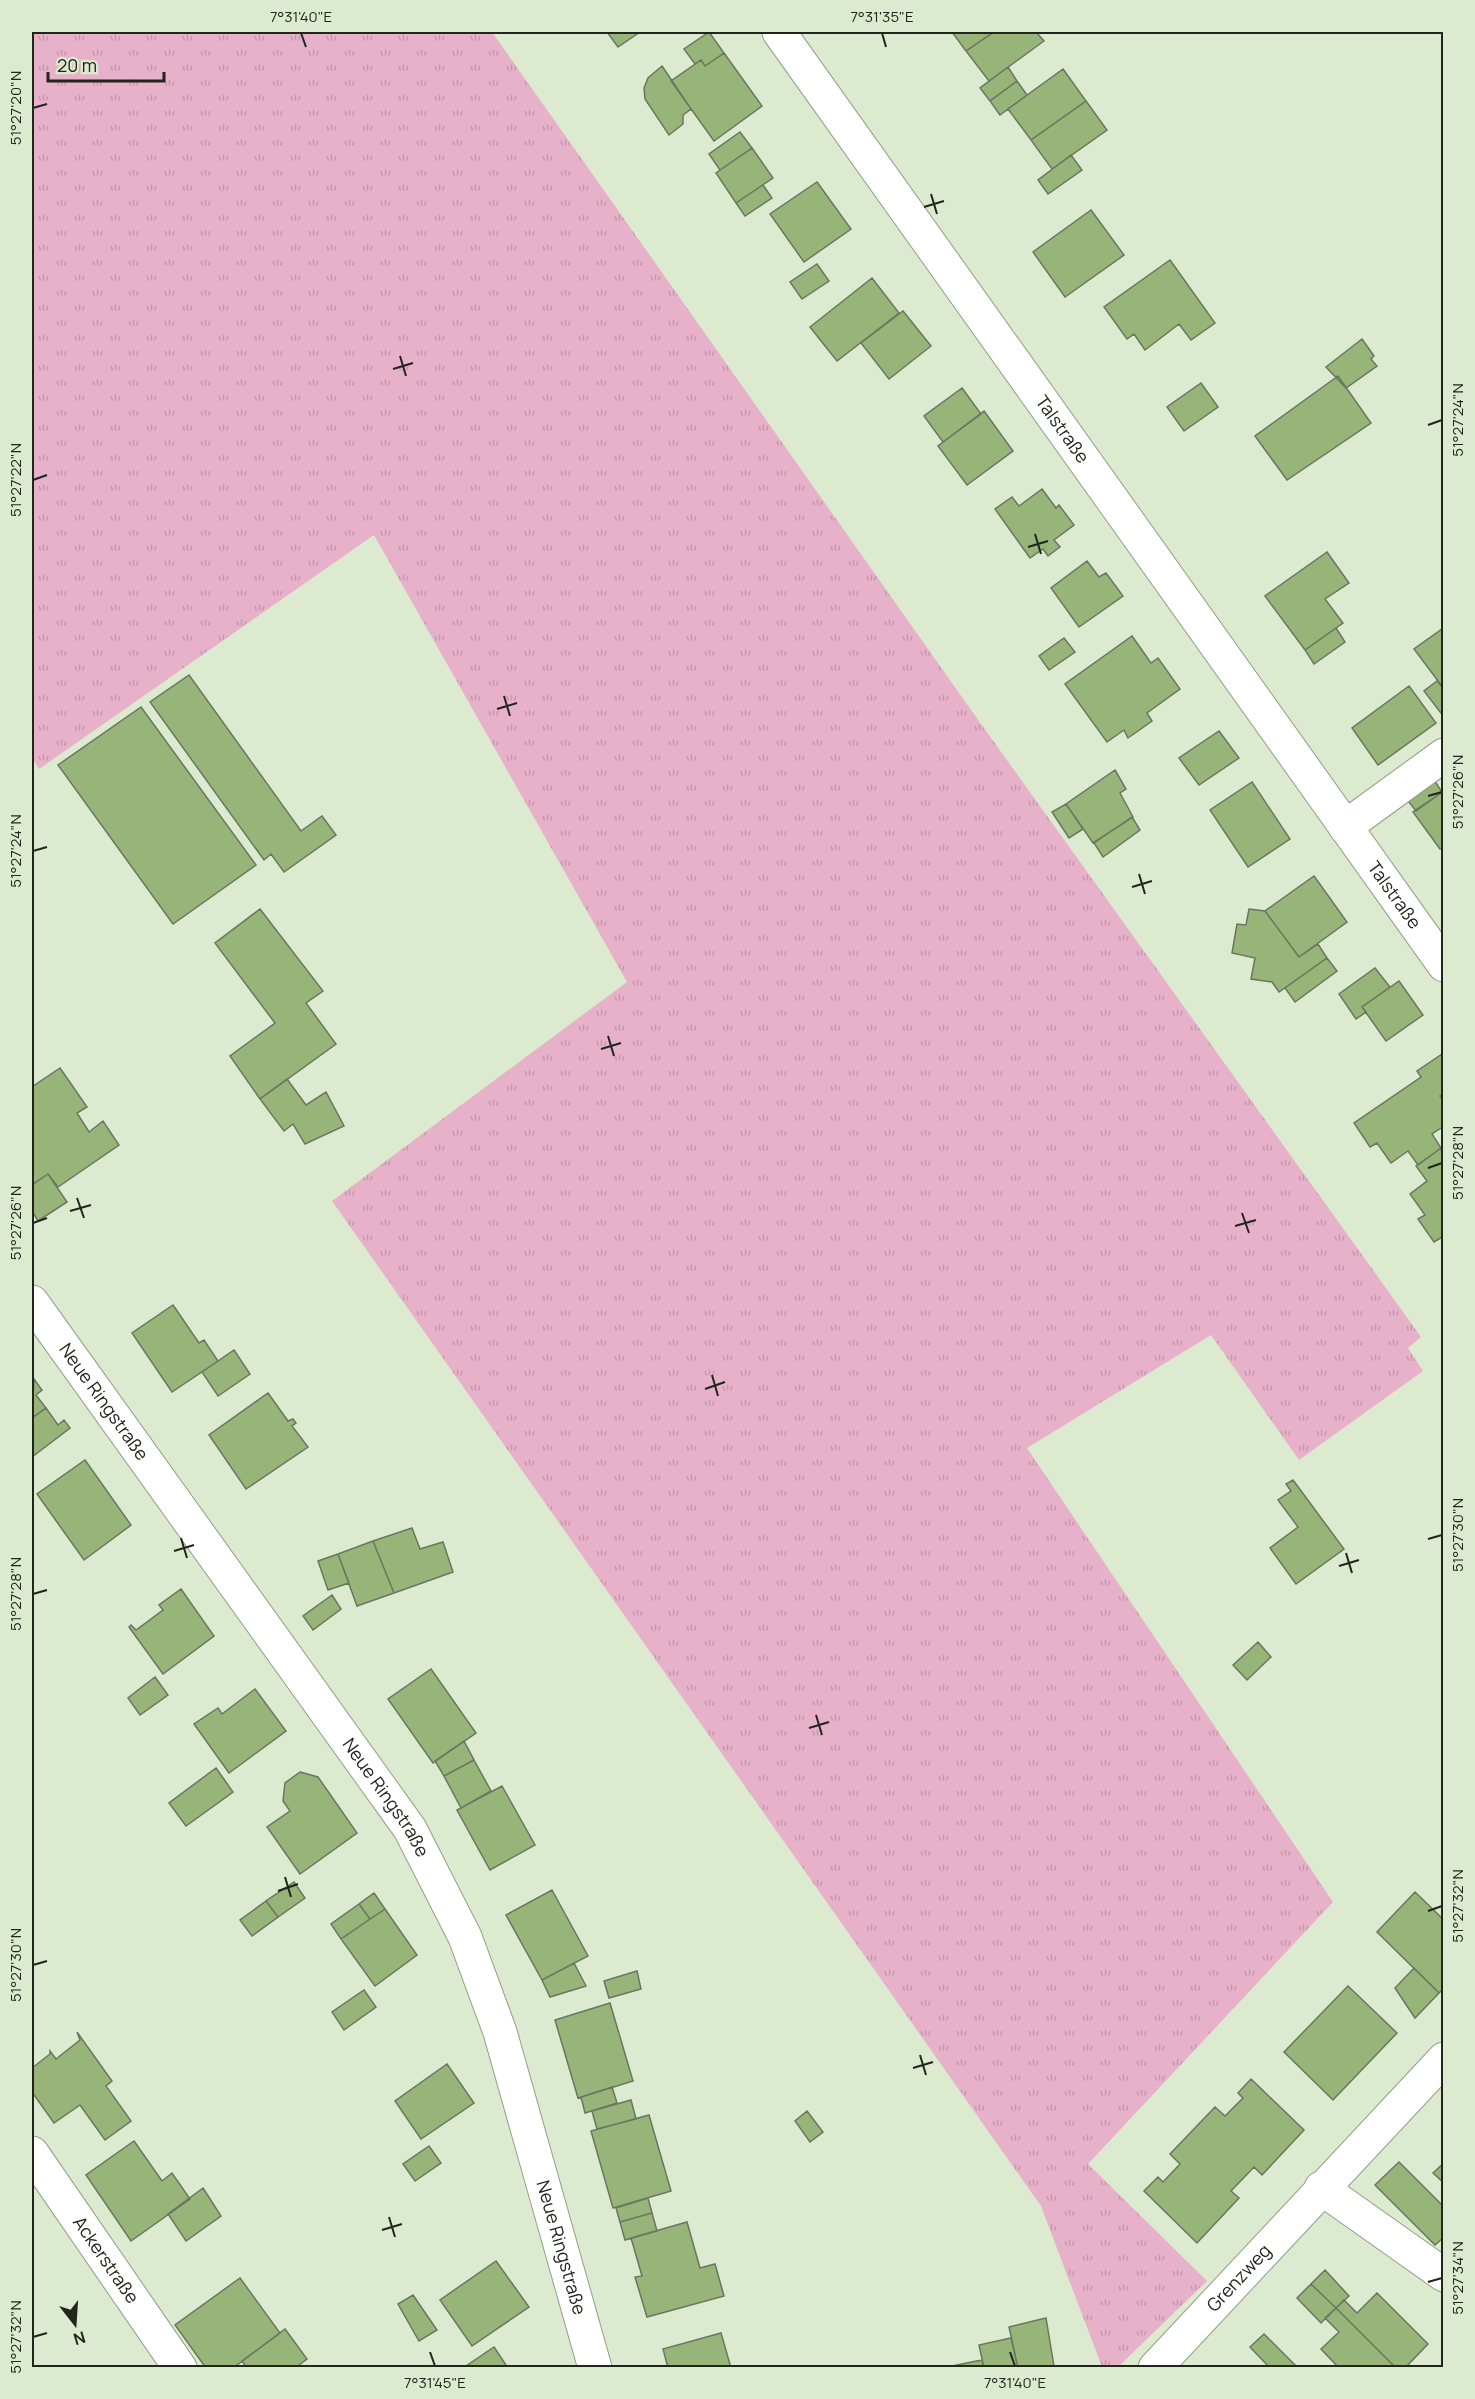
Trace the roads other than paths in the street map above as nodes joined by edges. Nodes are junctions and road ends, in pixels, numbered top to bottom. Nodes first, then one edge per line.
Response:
1 (779, 32) edge
2 (1443, 755) edge
3 (1345, 827) junction
4 (1443, 965) edge
5 (32, 1302) edge
6 (1443, 2059) edge
7 (32, 2152) edge
8 (1321, 2188) junction
9 (1443, 2276) edge
10 (180, 2367) edge
11 (595, 2367) edge
12 (1155, 2367) edge

1 - 3 street, Talstraße
2 - 3 street
3 - 4 street, Talstraße
5 - 11 street, Neue Ringstraße
6 - 8 street, Grenzweg
7 - 10 street, Ackerstraße
8 - 9 street
8 - 12 street, Grenzweg

